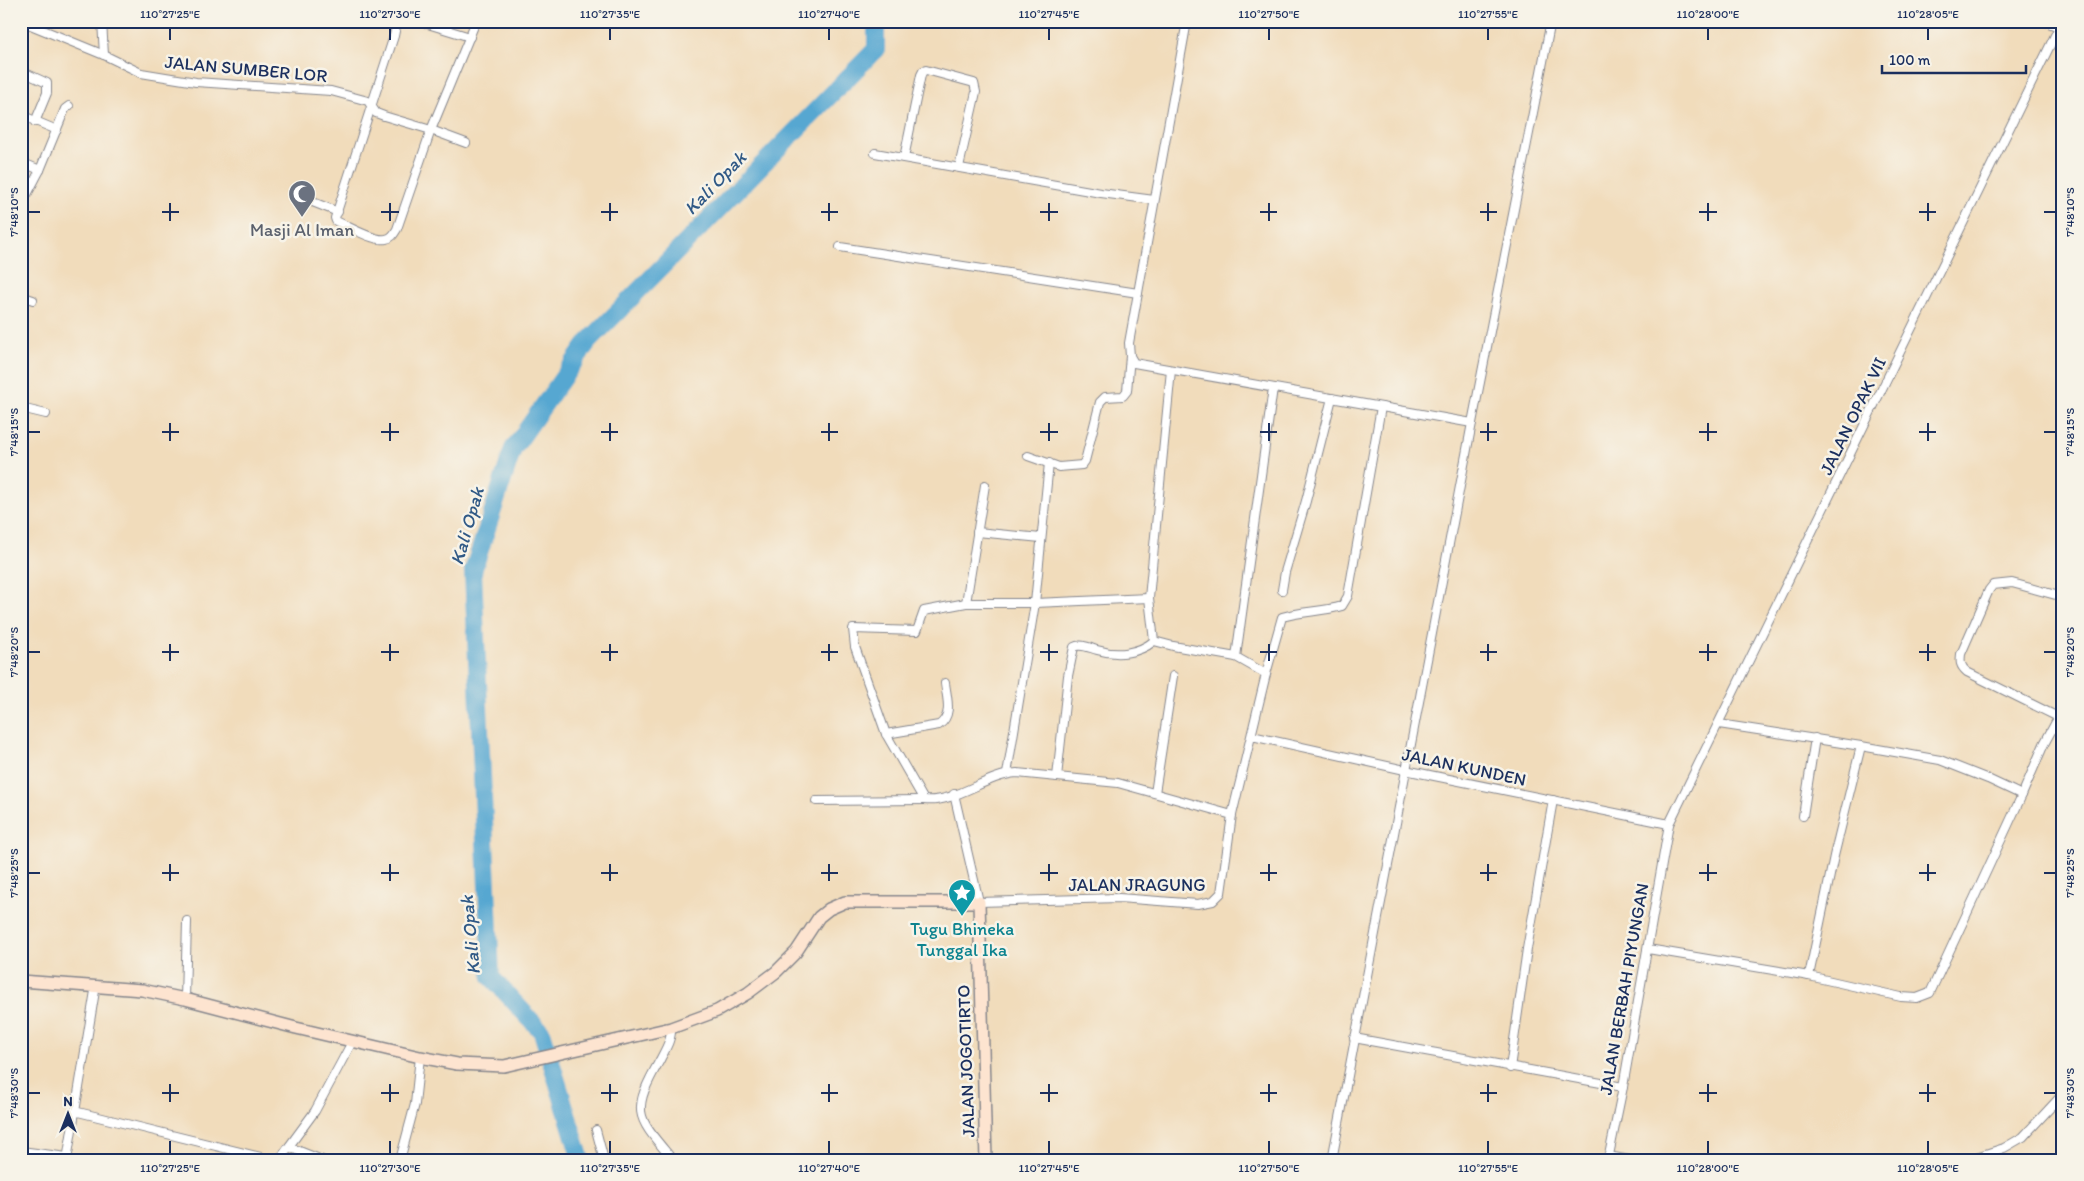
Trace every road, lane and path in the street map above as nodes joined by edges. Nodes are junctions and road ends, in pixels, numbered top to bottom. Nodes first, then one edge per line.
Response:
1 (21, 21) edge
2 (102, 21) edge
3 (397, 21) edge
4 (418, 21) edge
5 (476, 21) edge
6 (1187, 21) edge
7 (1551, 21) edge
8 (2043, 21) edge
9 (32, 24) edge
10 (2062, 26) edge
11 (470, 36) junction
12 (104, 55) junction
13 (21, 71) edge
14 (69, 106) dead end
15 (371, 107) junction
16 (21, 116) edge
17 (35, 122) junction
18 (58, 130) junction
19 (431, 130) junction
20 (466, 143) dead end
21 (875, 153) dead end
22 (904, 158) junction
23 (21, 162) edge
24 (959, 167) junction
25 (40, 170) junction
26 (300, 197) dead end
27 (1154, 200) junction
28 (21, 206) edge
29 (338, 212) junction
30 (840, 247) dead end
31 (1138, 293) junction
32 (21, 296) edge
33 (33, 300) dead end
34 (1130, 356) junction
35 (1171, 370) junction
36 (1274, 388) junction
37 (1332, 398) junction
38 (1381, 406) junction
39 (21, 408) edge
40 (46, 414) dead end
41 (1472, 422) junction
42 (1028, 456) dead end
43 (1049, 464) junction
44 (985, 484) dead end
45 (977, 532) junction
46 (1041, 538) junction
47 (1282, 590) dead end
48 (2063, 597) edge
49 (1150, 598) junction
50 (966, 603) junction
51 (1035, 603) junction
52 (1154, 641) junction
53 (1236, 657) junction
54 (1266, 674) junction
55 (1173, 676) dead end
56 (945, 683) dead end
57 (2061, 717) edge
58 (1719, 724) junction
59 (886, 734) junction
60 (1252, 736) junction
61 (1815, 738) junction
62 (1861, 746) junction
63 (1405, 770) junction
64 (1007, 774) junction
65 (1057, 777) junction
66 (1155, 793) junction
67 (954, 794) junction
68 (2022, 795) junction
69 (924, 800) junction
70 (1553, 800) junction
71 (816, 801) dead end
72 (1232, 815) junction
73 (1803, 816) dead end
74 (1669, 824) junction
75 (979, 902) junction
76 (187, 920) dead end
77 (1648, 949) junction
78 (1808, 976) junction
79 (21, 981) edge
80 (96, 985) junction
81 (185, 999) junction
82 (672, 1028) junction
83 (1354, 1038) junction
84 (352, 1042) junction
85 (420, 1057) junction
86 (1510, 1068) junction
87 (1623, 1087) junction
88 (2063, 1094) edge
89 (74, 1112) junction
90 (596, 1130) dead end
91 (289, 1147) junction
92 (21, 1151) edge
93 (67, 1158) edge
94 (1608, 1158) edge
95 (273, 1160) edge
96 (279, 1160) edge
97 (322, 1160) edge
98 (400, 1160) edge
99 (604, 1160) edge
100 (673, 1160) edge
101 (986, 1160) edge
102 (1332, 1160) edge
103 (1630, 1160) edge
104 (1967, 1160) edge

1 - 9 street, JALAN SUMBER LOR
2 - 12 street
3 - 15 street
4 - 11 street
5 - 11 street
6 - 27 street
7 - 41 street
8 - 10 street
9 - 12 street, JALAN SUMBER LOR
10 - 58 street, JALAN OPAK VII
11 - 19 street
12 - 15 street, JALAN SUMBER LOR
13 - 17 street
14 - 18 street
15 - 19 street, JALAN SUMBER LOR
15 - 29 street
16 - 17 street
17 - 18 street
18 - 25 street
19 - 20 street, JALAN SUMBER LOR
19 - 29 street
21 - 22 street
22 - 24 street
22 - 24 street
23 - 25 street
24 - 27 street
25 - 28 street
26 - 29 street
27 - 31 street
30 - 31 street
31 - 34 street
32 - 33 street
34 - 35 street
34 - 43 street
35 - 36 street
35 - 49 street
36 - 37 street
36 - 53 street
37 - 38 street
37 - 47 street
38 - 41 street
38 - 54 street, JALAN JRAGUNG
39 - 40 street
41 - 63 street
42 - 43 street
43 - 46 street
44 - 45 street
45 - 46 street
45 - 50 street
46 - 51 street
48 - 57 street
49 - 51 street
49 - 52 street
50 - 51 street
50 - 59 street
51 - 64 street
52 - 53 street
52 - 65 street
53 - 54 street
54 - 60 street, JALAN JRAGUNG
55 - 66 street
56 - 59 street
57 - 68 street
58 - 61 street
58 - 74 street, JALAN OPAK VII
59 - 69 street
60 - 63 street, JALAN KUNDEN
60 - 72 street, JALAN JRAGUNG
61 - 62 street
61 - 73 street
62 - 68 street
62 - 78 street
63 - 70 street, JALAN KUNDEN
63 - 83 street
64 - 65 street
64 - 67 street
65 - 66 street
66 - 72 street
67 - 69 street
67 - 75 street
68 - 78 street
69 - 71 street
70 - 74 street, JALAN KUNDEN
70 - 86 street
72 - 75 street, JALAN JRAGUNG
74 - 77 street, JALAN BERBAH PIYUNGAN
75 - 82 street
75 - 101 street, JALAN JOGOTIRTO
76 - 81 street
77 - 78 street
77 - 87 street, JALAN BERBAH PIYUNGAN
79 - 80 street
80 - 81 street
80 - 89 street
81 - 84 street
82 - 85 street
82 - 100 street
83 - 86 street
83 - 102 street
84 - 85 street
84 - 91 street
85 - 98 street
86 - 87 street
87 - 94 street, JALAN BERBAH PIYUNGAN
88 - 104 street
89 - 93 street
89 - 95 street
90 - 99 street
91 - 96 street
91 - 97 street
92 - 93 street
94 - 103 street

